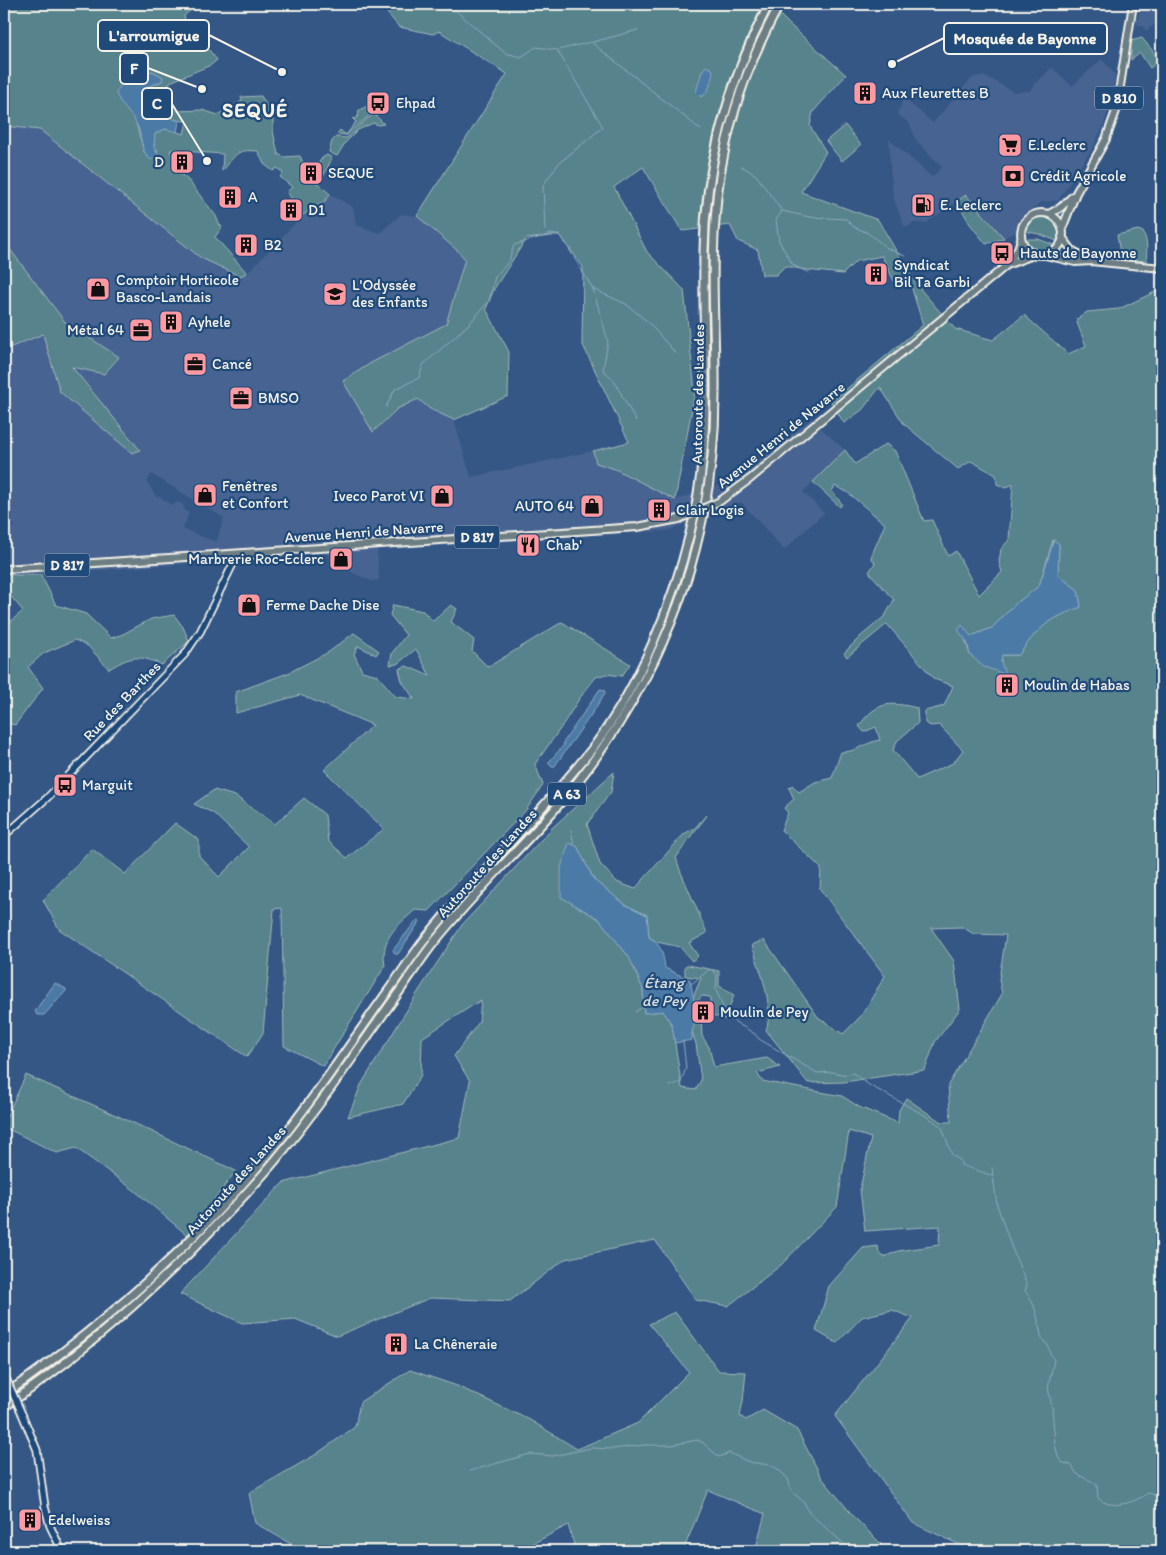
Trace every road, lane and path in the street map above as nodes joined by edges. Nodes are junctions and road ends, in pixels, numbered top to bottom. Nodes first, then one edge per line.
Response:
1 (769, 4) edge
2 (780, 4) edge
3 (1132, 4) edge
4 (1076, 193) junction
5 (1049, 214) junction
6 (1062, 228) junction
7 (1062, 237) junction
8 (1022, 239) junction
9 (1036, 254) junction
10 (1044, 255) junction
11 (1087, 261) junction
12 (1008, 264) junction
13 (1162, 268) edge
14 (274, 551) junction
15 (231, 554) junction
16 (233, 564) junction
17 (4, 570) edge
18 (4, 836) edge
19 (4, 1374) edge
20 (4, 1395) edge
21 (4, 1407) edge
22 (62, 1551) edge

1 - 20 highway, Autoroute des Landes / A 63
2 - 21 highway, Autoroute des Landes / A 63
3 - 4 main road, D 810
4 - 5 main road, D 810
4 - 6 main road, D 810
5 - 6 main road
5 - 8 main road
6 - 7 main road
7 - 10 main road
7 - 11 main road
8 - 9 main road
8 - 12 main road, Avenue Henri de Navarre / D 817
9 - 10 main road
9 - 12 main road, Avenue Henri de Navarre / D 817
10 - 11 main road
11 - 13 main road
12 - 14 main road, Avenue Henri de Navarre / D 817, bridge
14 - 15 main road, Avenue Henri de Navarre / D 817
14 - 16 street
15 - 16 street
15 - 17 main road, D 817
16 - 18 street, Rue des Barthes
19 - 22 street, bridge

